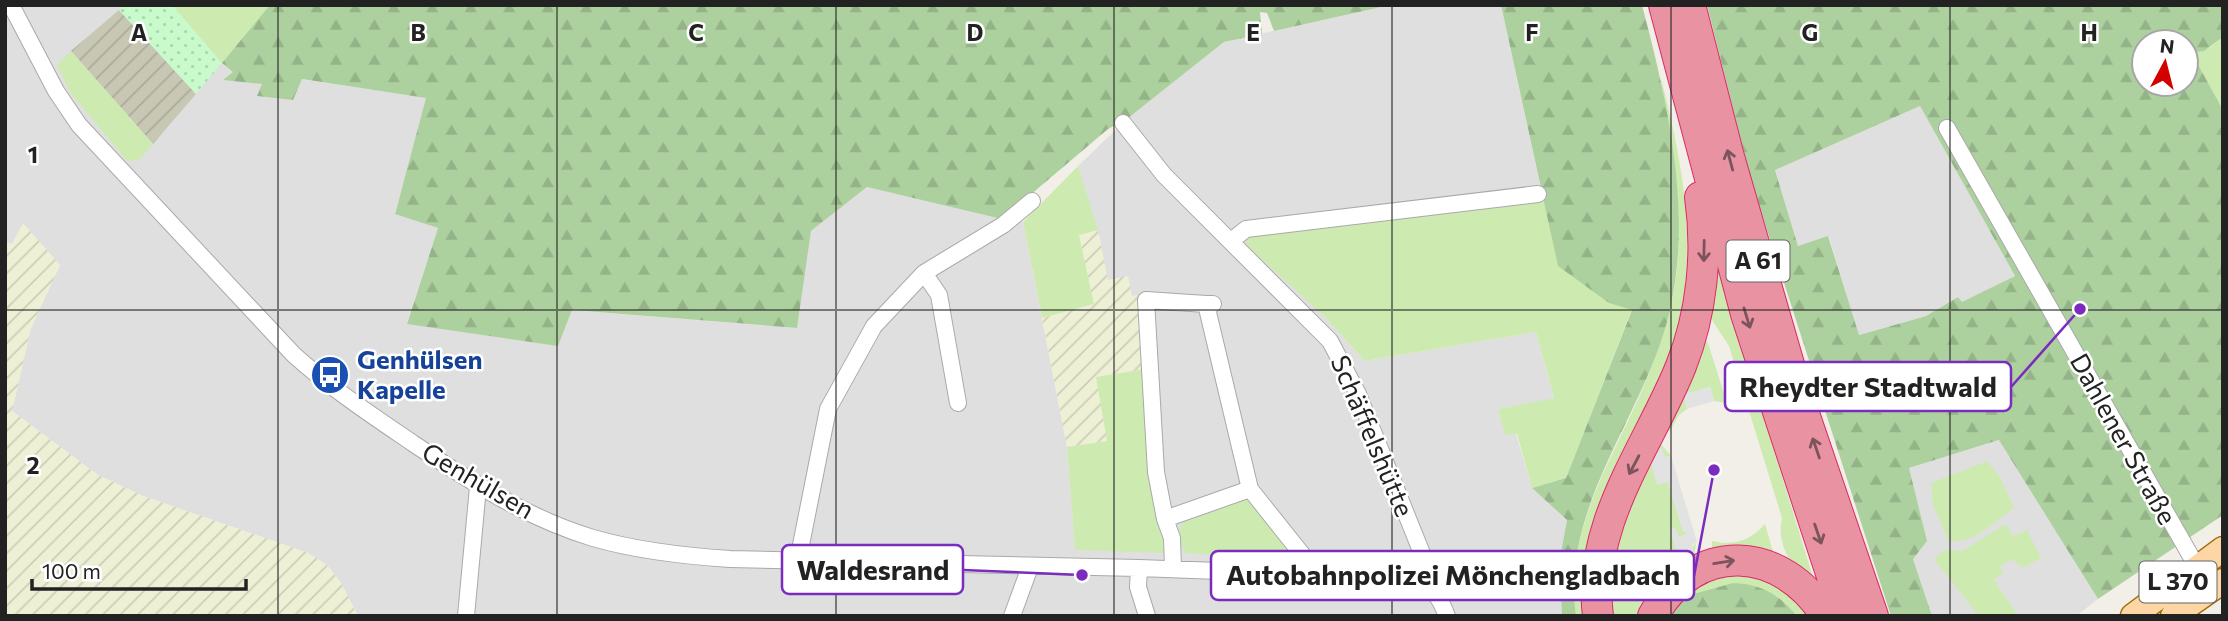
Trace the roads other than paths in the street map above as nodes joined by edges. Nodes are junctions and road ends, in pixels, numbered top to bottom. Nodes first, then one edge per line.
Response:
1 (10, 5) edge
2 (1664, 5) edge
3 (1690, 5) edge
4 (1678, 62) junction
5 (1123, 123) dead end
6 (1947, 128) dead end
7 (1538, 194) dead end
8 (1032, 201) dead end
9 (1231, 241) junction
10 (924, 273) junction
11 (958, 403) dead end
12 (478, 487) junction
13 (1250, 489) junction
14 (1165, 519) junction
15 (2223, 549) edge
16 (798, 560) junction
17 (2197, 567) junction
18 (1030, 568) junction
19 (1139, 568) junction
20 (1173, 568) junction
21 (1317, 573) junction
22 (2223, 581) edge
23 (1427, 584) junction
24 (466, 616) edge
25 (1012, 616) edge
26 (1147, 616) edge
27 (1447, 616) edge
28 (1598, 616) edge
29 (1653, 616) edge
30 (1826, 616) edge
31 (1845, 616) edge
32 (1873, 616) edge
33 (2133, 616) edge
34 (2173, 616) edge

1 - 12 street, Genhülsen
2 - 4 highway, A 61
32 -> 3 highway, A 61
4 -> 28 highway
4 -> 31 highway, A 61
5 - 9 street, Schäffelshütte
6 - 17 street, Dahlener Straße
7 - 9 street
8 - 10 street
9 - 23 street, Schäffelshütte
10 - 11 street
10 - 16 street
12 - 16 street, Genhülsen
12 - 24 street
13 - 14 street
13 - 14 street
13 - 21 street
14 - 20 street
15 - 17 main road, L 370
16 - 18 street, Genhülsen
17 - 33 main road, L 370
18 - 19 street, Genhülsen
18 - 25 street
19 - 20 street, Genhülsen
19 - 26 street
20 - 21 street, Genhülsen
21 - 23 street, Genhülsen
22 - 34 main road, L 370
23 - 27 street
29 -> 30 highway

